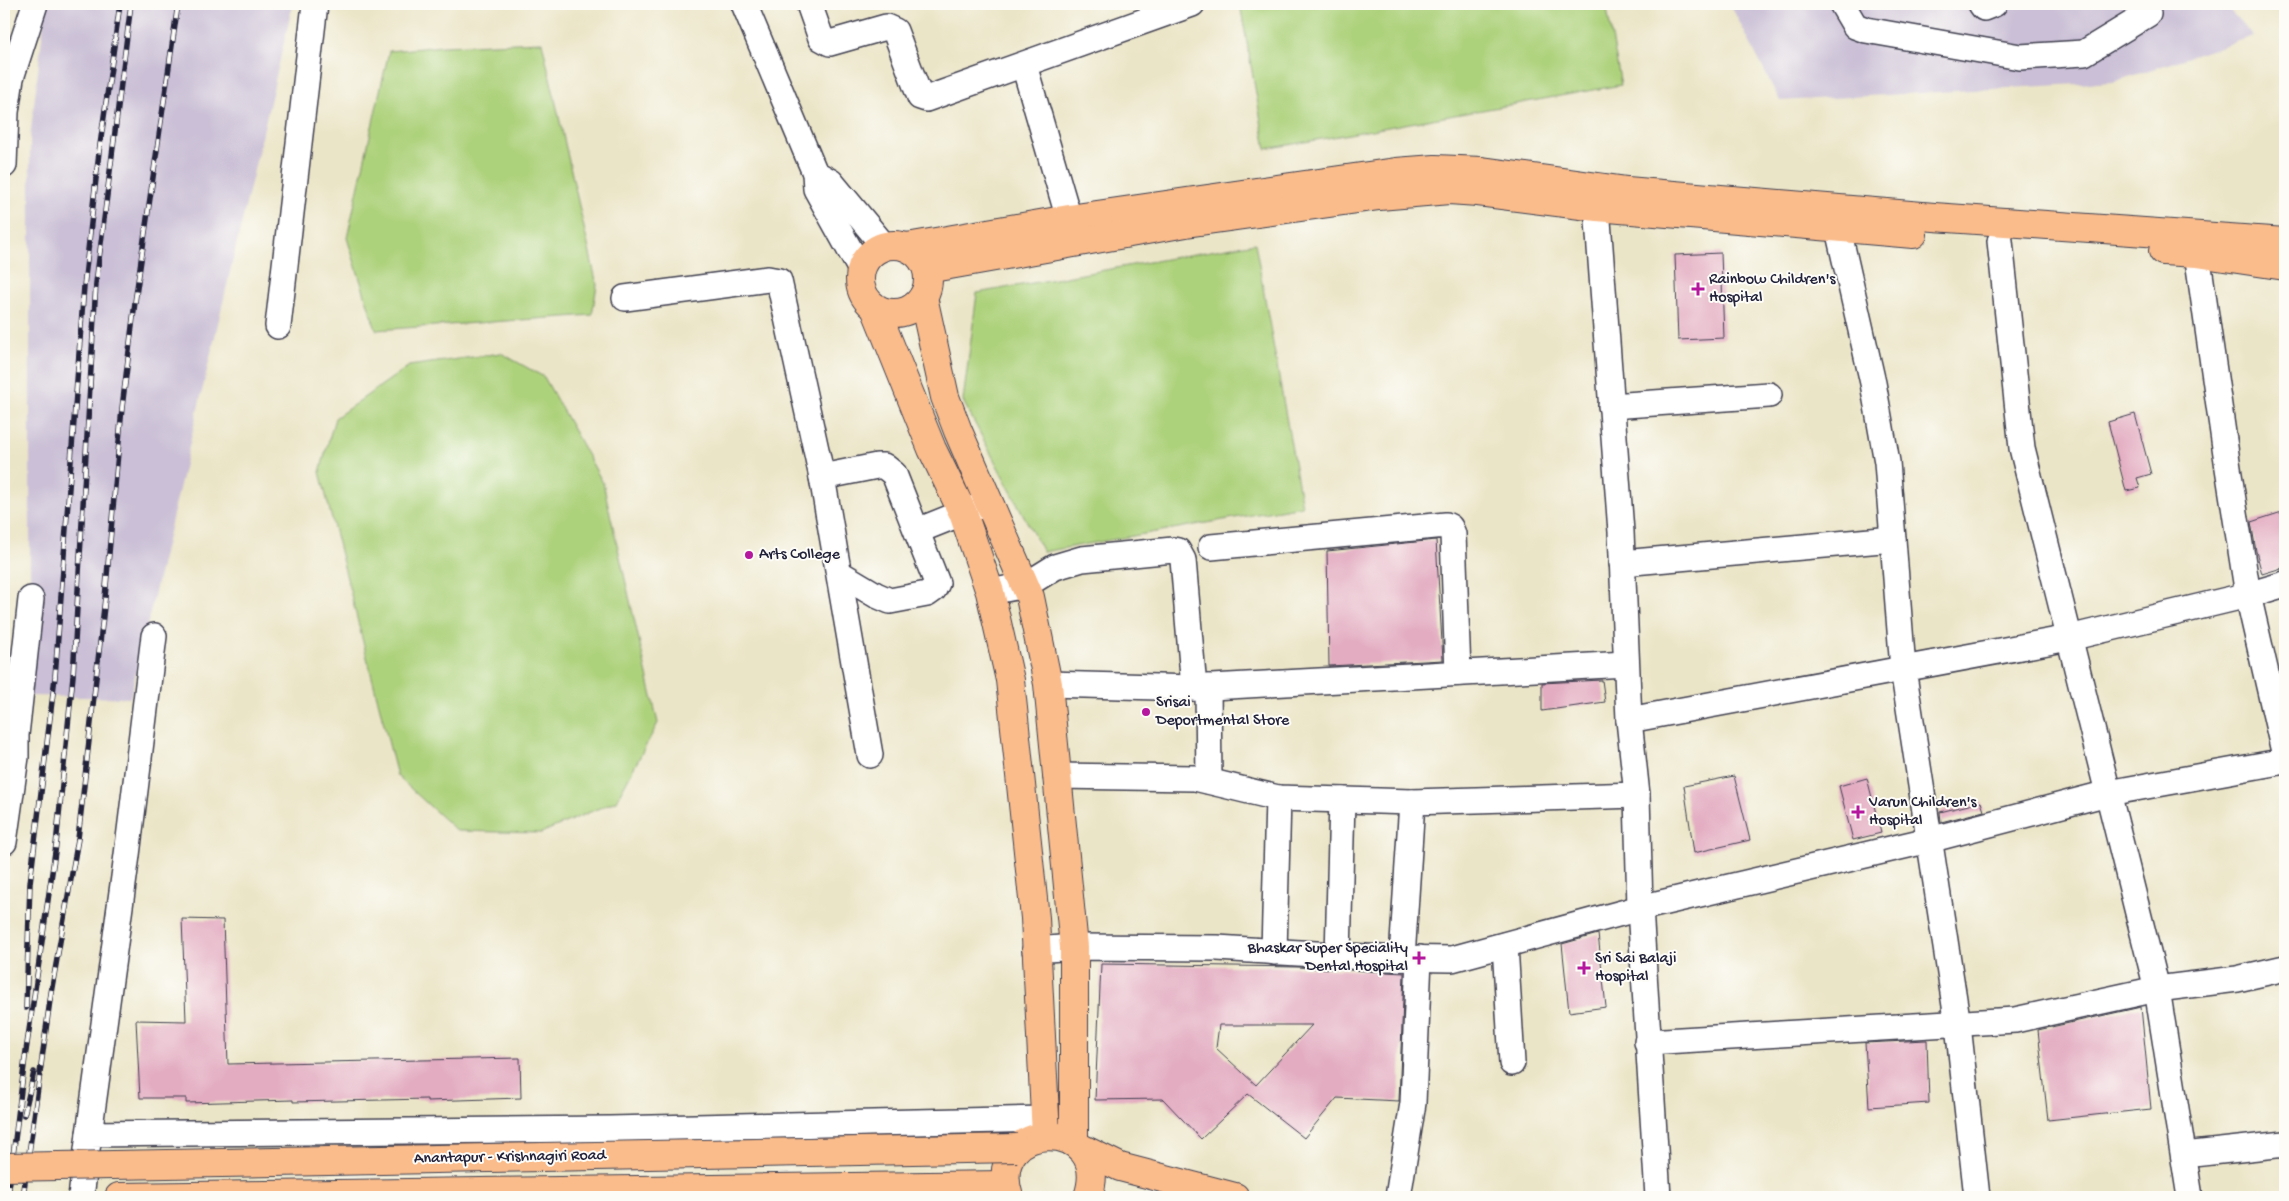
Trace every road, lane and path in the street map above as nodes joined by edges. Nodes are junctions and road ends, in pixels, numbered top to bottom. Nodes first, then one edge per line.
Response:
1 (35, 4) edge
2 (315, 4) edge
3 (744, 4) edge
4 (810, 4) edge
5 (1192, 4) edge
6 (1842, 4) edge
7 (1981, 4) edge
8 (1994, 4) edge
9 (2141, 4) edge
10 (1024, 65) junction
11 (4, 165) edge
12 (815, 173) junction
13 (1597, 197) junction
14 (1069, 219) junction
15 (1838, 229) junction
16 (2000, 241) junction
17 (2285, 242) edge
18 (896, 247) junction
19 (2197, 254) junction
20 (2285, 266) edge
21 (927, 269) junction
22 (861, 270) junction
23 (923, 297) junction
24 (625, 298) dead end
25 (875, 308) junction
26 (278, 326) dead end
27 (1769, 395) dead end
28 (1611, 406) junction
29 (822, 477) junction
30 (989, 503) junction
31 (963, 513) junction
32 (917, 531) junction
33 (1893, 539) junction
34 (1211, 547) dead end
35 (1622, 563) junction
36 (839, 573) junction
37 (2285, 584) edge
38 (1026, 585) junction
39 (990, 592) junction
40 (2248, 595) junction
41 (31, 599) dead end
42 (154, 636) dead end
43 (2069, 638) junction
44 (1626, 664) junction
45 (1903, 669) junction
46 (1458, 673) junction
47 (1048, 684) junction
48 (1201, 687) junction
49 (1629, 720) junction
50 (10, 734) edge
51 (870, 755) dead end
52 (2285, 756) edge
53 (2285, 761) edge
54 (1056, 776) junction
55 (1210, 781) junction
56 (2108, 793) junction
57 (1637, 795) junction
58 (1278, 798) junction
59 (1342, 800) junction
60 (1412, 802) junction
61 (1929, 840) junction
62 (4, 842) edge
63 (1640, 908) junction
64 (1505, 944) junction
65 (1074, 947) junction
66 (1035, 950) junction
67 (1274, 952) junction
68 (1338, 956) junction
69 (1410, 958) junction
70 (2285, 968) edge
71 (2157, 989) junction
72 (1958, 1025) junction
73 (1647, 1042) junction
74 (1512, 1063) dead end
75 (1046, 1127) junction
76 (89, 1134) junction
77 (1076, 1144) junction
78 (2285, 1144) edge
79 (1017, 1148) junction
80 (2184, 1155) junction
81 (4, 1167) edge
82 (1007, 1191) edge
83 (2185, 1196) edge
84 (81, 1197) edge
85 (119, 1197) edge
86 (1088, 1197) edge
87 (1235, 1197) edge
88 (1398, 1197) edge
89 (1658, 1197) edge
90 (1977, 1197) edge

1 - 11 street
2 - 26 street
3 - 12 street
4 - 10 street
5 - 10 street
6 - 9 street
7 - 8 street
10 - 14 street
12 - 18 street
12 - 22 street
13 - 14 main road
13 - 15 main road
13 - 17 main road
13 - 21 main road
13 - 28 street
14 - 18 main road
15 - 16 main road
15 - 33 street
16 - 19 main road
16 - 43 street
18 - 21 main road
18 - 22 main road
19 - 20 main road
19 - 40 street
21 - 23 main road
22 - 25 main road
23 - 25 main road
23 - 30 main road
24 - 29 street
25 - 31 main road
27 - 28 street
28 - 35 street
29 - 32 street
29 - 36 street
30 - 31 street
30 - 38 main road
31 - 32 street
31 - 39 main road
32 - 36 street
33 - 35 street
33 - 45 street
34 - 46 street
35 - 44 street
36 - 51 street
37 - 40 street
38 - 39 street
38 - 47 main road
38 - 48 street
39 - 66 main road
40 - 43 street
40 - 52 street
41 - 50 street
42 - 76 street
43 - 45 street
43 - 56 street
44 - 46 street
44 - 49 street
45 - 49 street
45 - 61 street
46 - 48 street
47 - 48 street
47 - 54 main road
48 - 55 street
49 - 57 street
50 - 62 street
53 - 56 street
54 - 55 street
54 - 65 main road
55 - 58 street
56 - 61 street
56 - 71 street
57 - 60 street
57 - 63 street
58 - 59 street
58 - 67 street
59 - 60 street
59 - 68 street
60 - 69 street
61 - 63 street
61 - 72 street
63 - 64 street
63 - 73 street
64 - 69 street
64 - 74 street
65 - 66 street
65 - 67 street
65 - 77 main road
66 - 75 main road
67 - 68 street
68 - 69 street
69 - 88 street
70 - 71 street
71 - 72 street
71 - 80 street
72 - 73 street
72 - 90 street
73 - 89 street
75 - 76 street
75 - 77 main road
75 - 79 main road, Anantapur - Krishnagiri Road
76 - 84 street
77 - 86 main road
77 - 87 main road
78 - 80 street
79 - 81 main road, Anantapur - Krishnagiri Road, bridge
79 - 82 main road
80 - 83 street
82 - 85 main road

